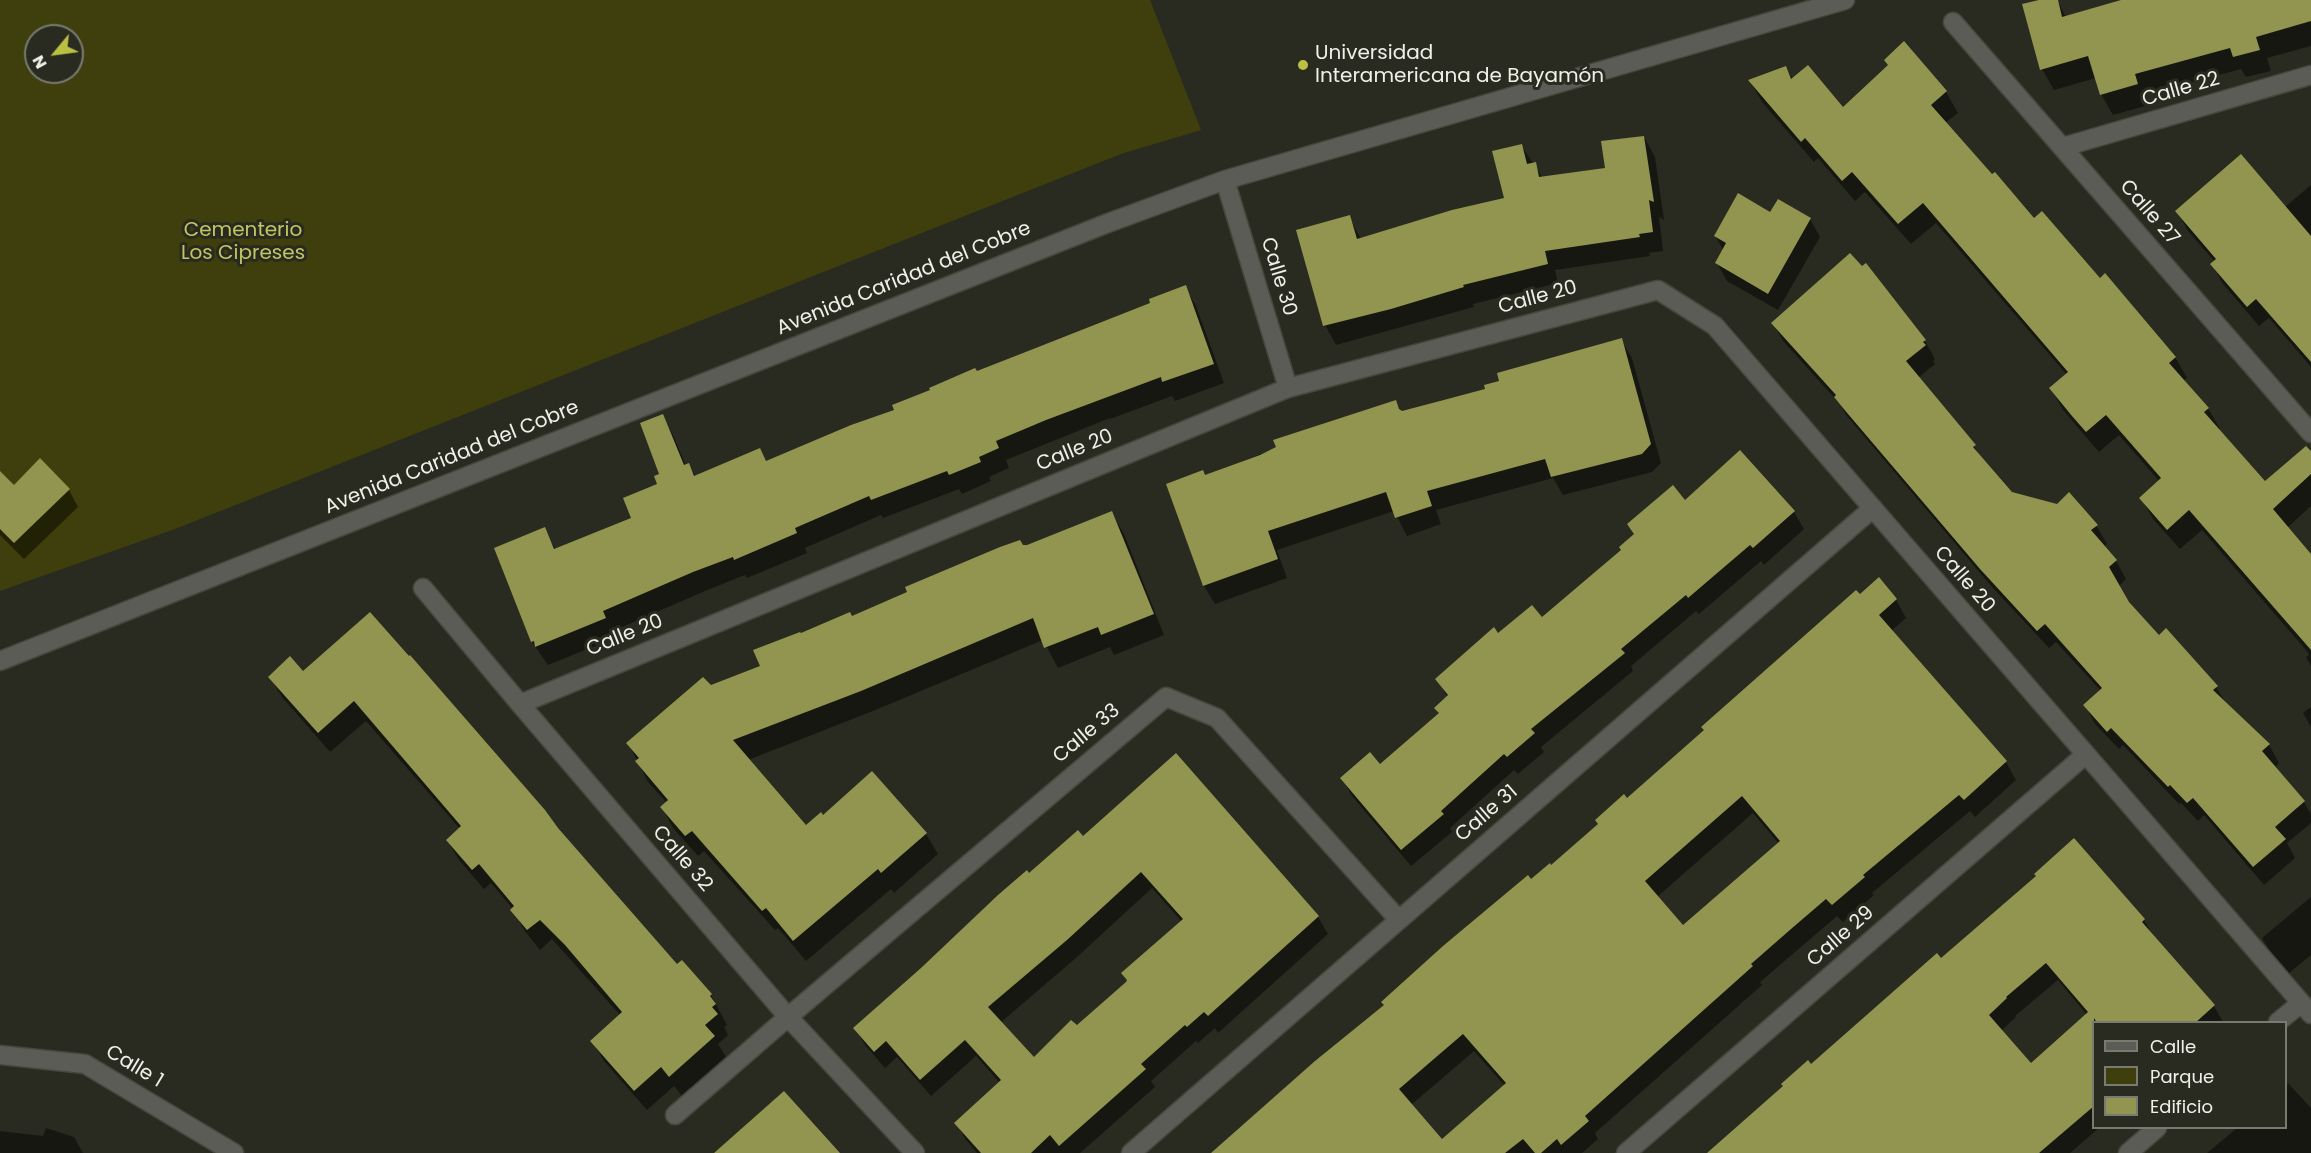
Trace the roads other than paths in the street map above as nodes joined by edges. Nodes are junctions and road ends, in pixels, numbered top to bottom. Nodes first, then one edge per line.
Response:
1 (1845, 0) edge
2 (1953, 22) dead end
3 (2311, 75) edge
4 (2063, 147) junction
5 (1225, 180) junction
6 (1288, 388) junction
7 (2311, 433) edge
8 (1873, 508) junction
9 (423, 588) dead end
10 (0, 661) edge
11 (520, 704) junction
12 (2085, 755) junction
13 (1399, 920) junction
14 (2306, 1008) edge
15 (788, 1017) junction
16 (2282, 1021) edge
17 (0, 1055) edge
18 (675, 1115) dead end
19 (2156, 1129) edge
20 (234, 1153) edge
21 (915, 1153) edge
22 (1131, 1153) edge
23 (1626, 1153) edge
24 (2128, 1153) edge

1 - 5 street, Avenida Caridad del Cobre
2 - 4 street, Calle 27
3 - 4 street, Calle 22
4 - 7 street, Calle 27
5 - 6 street, Calle 30
5 - 10 street, Avenida Caridad del Cobre
6 - 8 street, Calle 20
6 - 11 street, Calle 20
8 - 12 street, Calle 20
8 - 13 street, Calle 31
9 - 11 street, Calle 32
11 - 15 street, Calle 32
12 - 14 street, Calle 20
12 - 23 street, Calle 29
13 - 15 street, Calle 33
13 - 22 street, Calle 31
14 - 16 street
15 - 18 street
15 - 21 street, Calle 32
17 - 20 street, Calle 1
19 - 24 street

